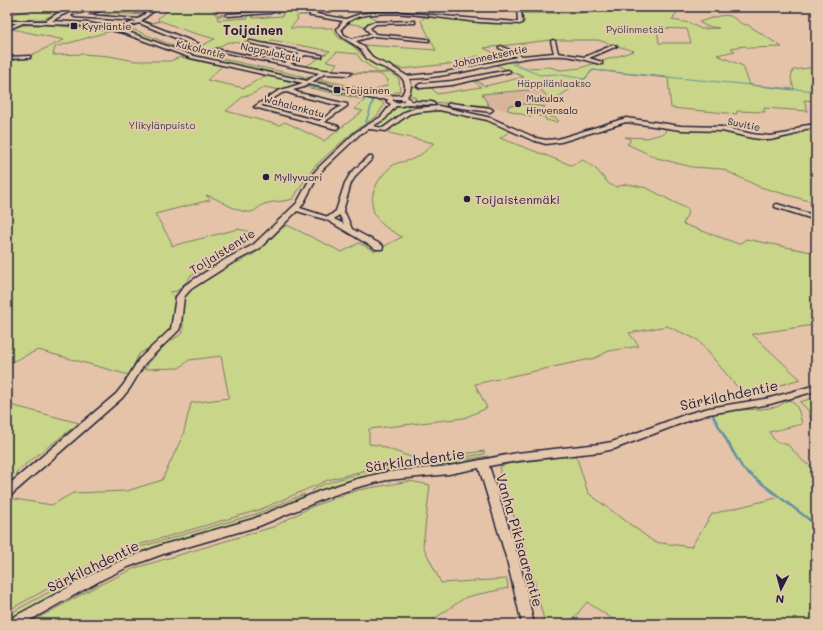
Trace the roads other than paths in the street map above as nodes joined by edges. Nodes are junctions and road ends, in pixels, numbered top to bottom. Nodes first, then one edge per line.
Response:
1 (80, 7) edge
2 (109, 7) edge
3 (157, 7) edge
4 (248, 7) edge
5 (519, 7) edge
6 (323, 8) dead end
7 (422, 8) dead end
8 (386, 10) edge
9 (271, 12) dead end
10 (250, 13) junction
11 (419, 14) junction
12 (228, 15) dead end
13 (75, 16) dead end
14 (81, 16) junction
15 (345, 20) junction
16 (139, 21) junction
17 (7, 22) edge
18 (23, 22) junction
19 (413, 22) dead end
20 (46, 23) junction
21 (7, 29) edge
22 (115, 30) junction
23 (374, 35) junction
24 (427, 40) dead end
25 (352, 41) junction
26 (553, 41) dead end
27 (251, 42) dead end
28 (197, 45) dead end
29 (615, 46) dead end
30 (501, 47) dead end
31 (216, 50) dead end
32 (304, 53) junction
33 (556, 53) junction
34 (320, 56) dead end
35 (28, 57) dead end
36 (521, 57) junction
37 (587, 57) junction
38 (7, 58) edge
39 (600, 62) dead end
40 (286, 64) junction
41 (508, 71) dead end
42 (323, 72) junction
43 (349, 73) dead end
44 (449, 74) junction
45 (405, 78) junction
46 (309, 82) junction
47 (459, 82) junction
48 (420, 86) dead end
49 (288, 90) junction
50 (406, 100) junction
51 (393, 101) junction
52 (490, 110) dead end
53 (321, 122) junction
54 (816, 126) edge
55 (336, 127) dead end
56 (367, 127) junction
57 (370, 158) dead end
58 (778, 206) dead end
59 (297, 209) junction
60 (339, 212) junction
61 (816, 218) edge
62 (329, 219) junction
63 (349, 229) junction
64 (378, 247) dead end
65 (816, 388) edge
66 (483, 464) junction
67 (7, 492) edge
68 (12, 624) edge
69 (528, 624) edge

1 - 20 street
2 - 14 street
3 - 16 street
4 - 10 street
5 - 11 street
6 - 15 street
7 - 11 street
8 - 11 street
8 - 15 street
9 - 10 street
10 - 12 street
13 - 14 street
14 - 16 street
15 - 25 street
16 - 22 street
16 - 28 street
17 - 18 street, Kukolantie
18 - 20 street, Kukolantie
18 - 21 street
19 - 23 street
20 - 22 street, Kukolantie
22 - 46 street, Kukolantie
23 - 24 street
23 - 25 street
25 - 45 street
26 - 33 street
27 - 32 street
29 - 37 street
30 - 36 street
31 - 40 street, Nappulakatu
32 - 34 street
32 - 40 street
33 - 36 street, Johanneksentie
33 - 37 street, Johanneksentie
35 - 38 street
36 - 44 street, Johanneksentie
37 - 39 street, Johanneksentie
40 - 42 street, Nappulakatu
41 - 47 street
42 - 43 street, Nappulakatu
42 - 46 street
44 - 45 street, Johanneksentie
44 - 47 street
45 - 50 street
46 - 49 street, Wahalankatu
46 - 51 street, Kukolantie
47 - 48 street
49 - 53 street
49 - 53 street, Wahalankatu
50 - 51 street, Kukolantie
50 - 52 street
51 - 56 street, Toijaistentie
53 - 55 street, Wahalankatu
54 - 56 street, Suvitie
56 - 59 street, Toijaistentie
57 - 60 street
58 - 61 street
59 - 62 street
59 - 67 street, Toijaistentie
60 - 62 street
60 - 63 street
62 - 63 street
63 - 64 street
65 - 66 street, Särkilahdentie
66 - 68 street, Särkilahdentie
66 - 69 street, Vanha Pikisaarentie

